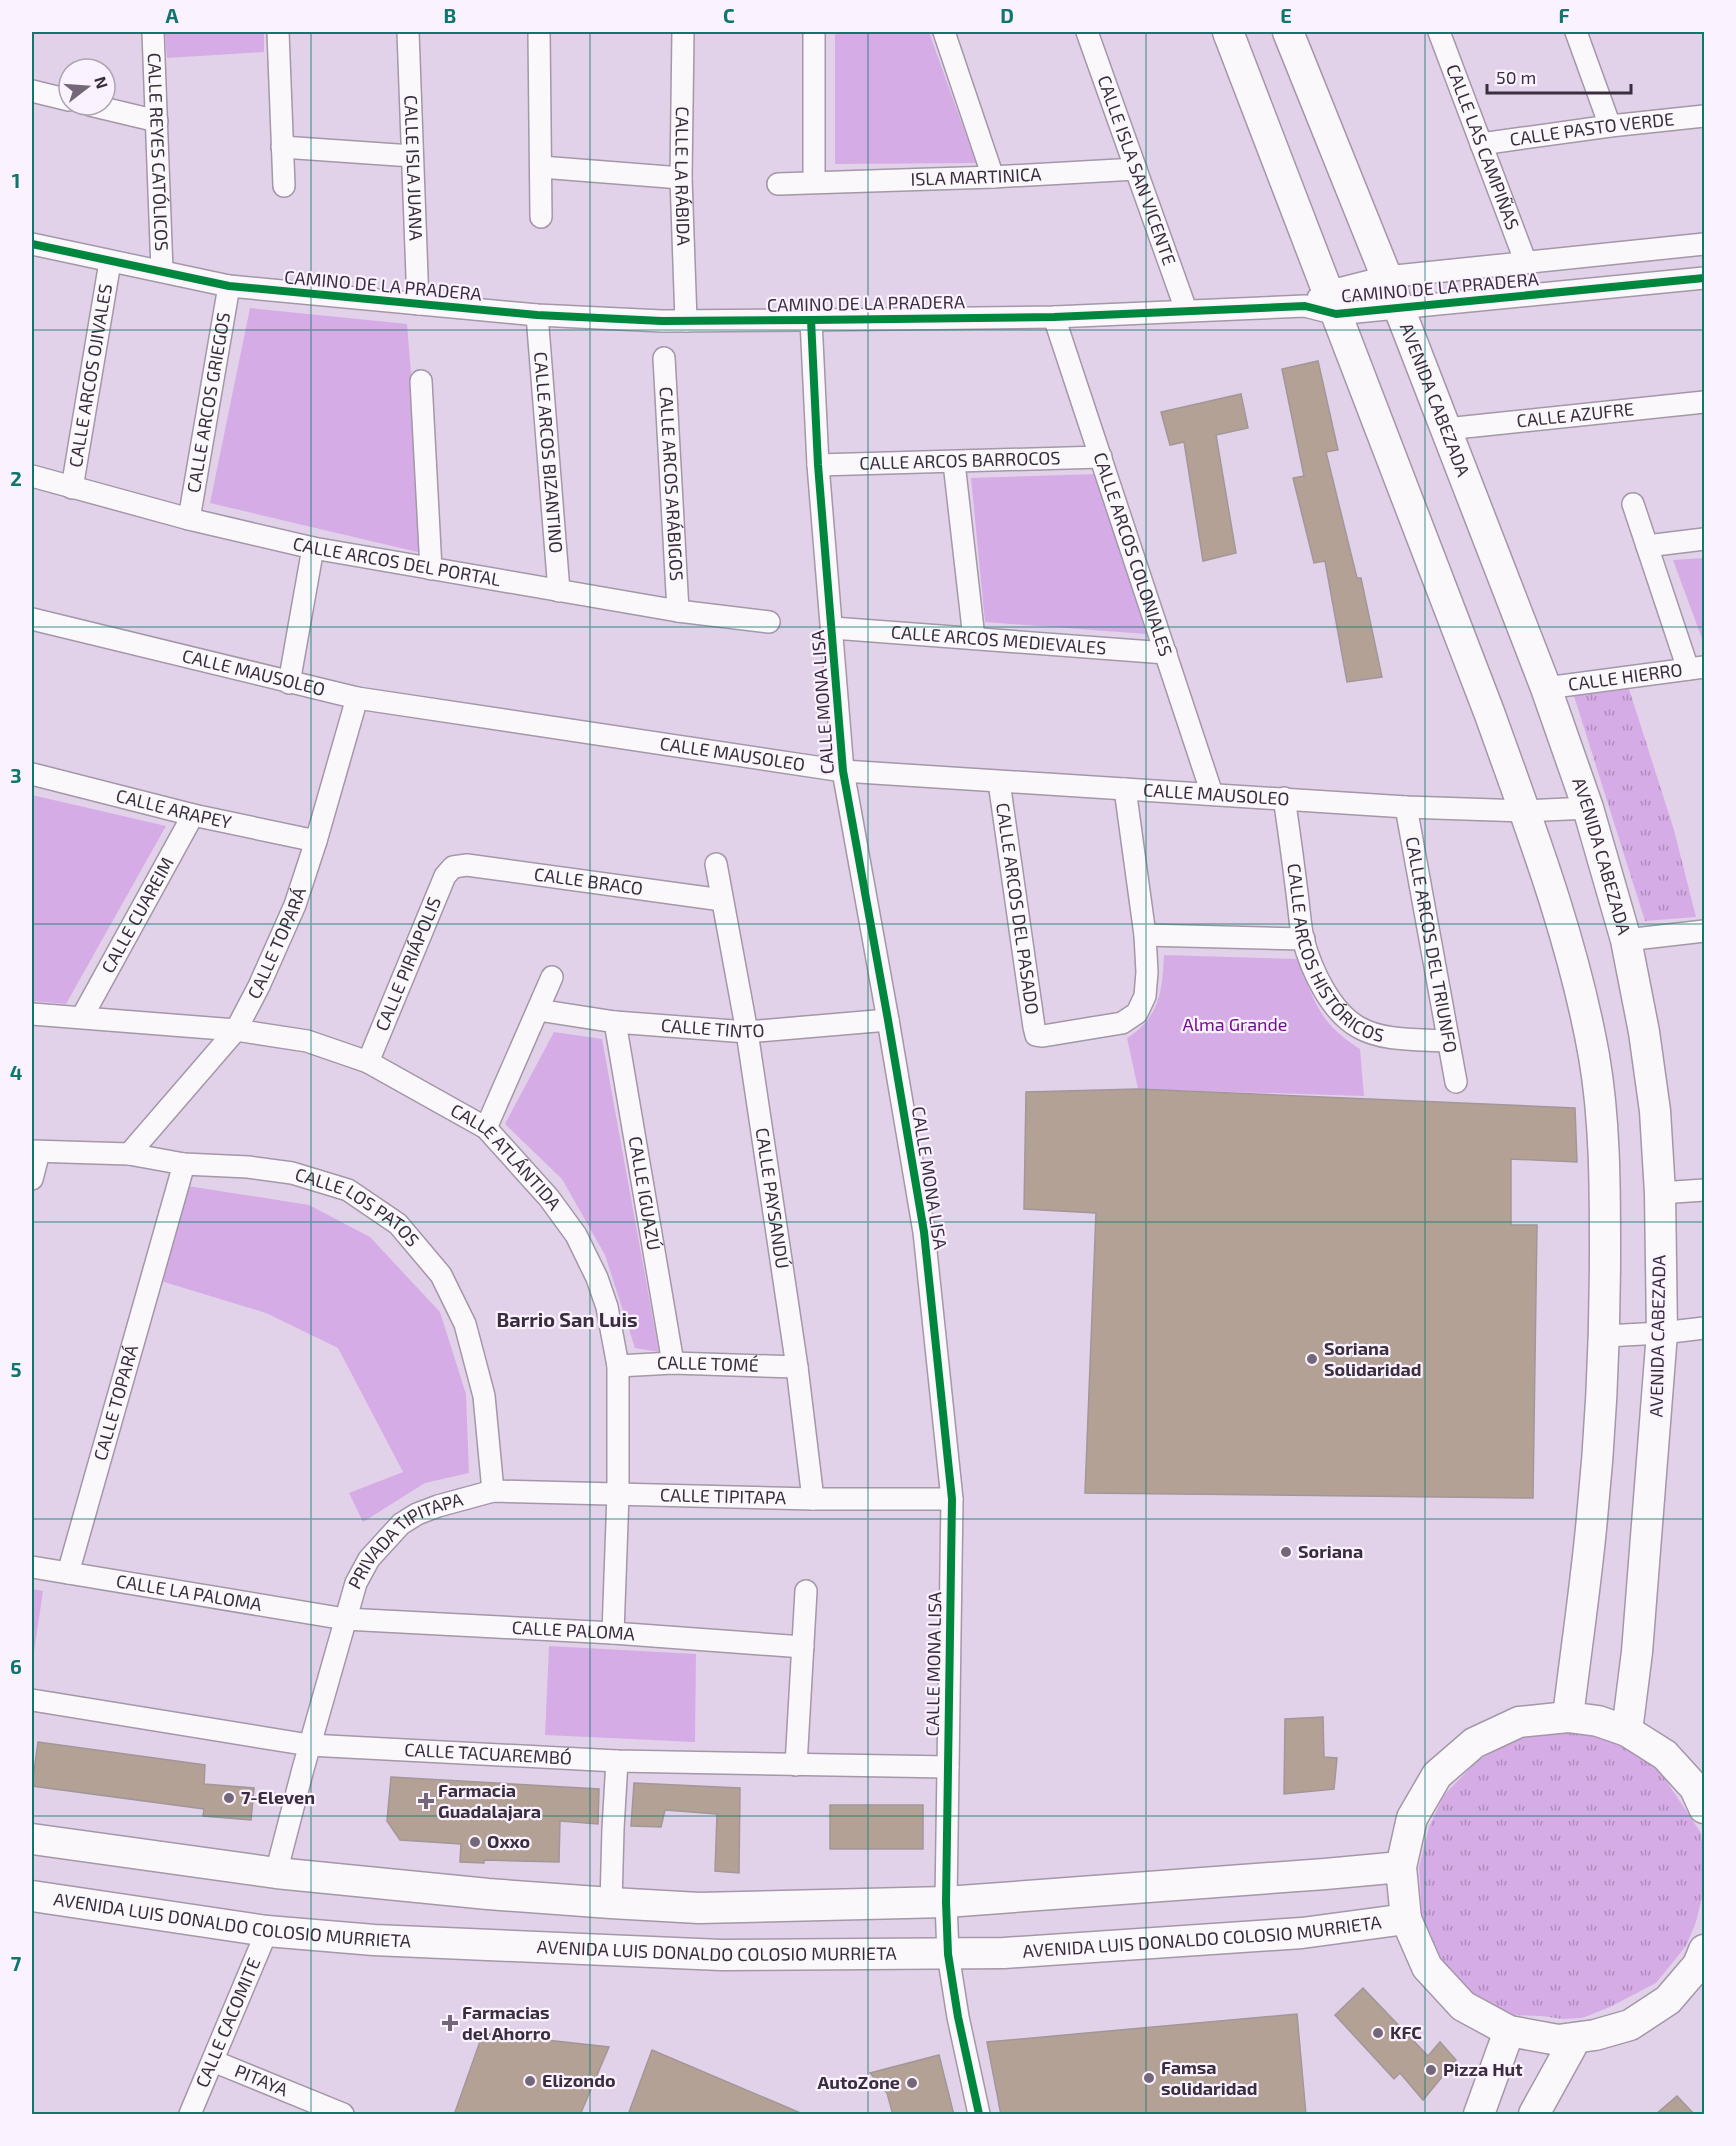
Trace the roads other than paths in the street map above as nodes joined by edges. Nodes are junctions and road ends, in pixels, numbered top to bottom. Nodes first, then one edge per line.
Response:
1 (153, 32) edge
2 (278, 32) edge
3 (408, 32) edge
4 (539, 32) edge
5 (682, 32) edge
6 (814, 32) edge
7 (944, 32) edge
8 (1087, 32) edge
9 (1228, 32) edge
10 (1288, 32) edge
11 (1439, 32) edge
12 (1576, 32) edge
13 (32, 91) edge
14 (57, 97) edge
15 (117, 112) edge
16 (1704, 117) edge
17 (157, 122) junction
18 (1610, 126) junction
19 (1481, 144) junction
20 (282, 147) junction
21 (412, 156) junction
22 (541, 167) junction
23 (1137, 169) junction
24 (993, 177) junction
25 (681, 178) junction
26 (814, 182) junction
27 (778, 184) dead end
28 (284, 186) dead end
29 (541, 217) dead end
30 (32, 244) edge
31 (1704, 244) edge
32 (110, 262) junction
33 (1526, 263) junction
34 (162, 272) junction
35 (1386, 277) junction
36 (1704, 278) edge
37 (229, 286) junction
38 (418, 304) junction
39 (1323, 304) junction
40 (1399, 308) junction
41 (1186, 310) junction
42 (537, 315) junction
43 (1054, 317) junction
44 (811, 320) junction
45 (686, 321) junction
46 (664, 358) dead end
47 (421, 381) dead end
48 (1704, 402) edge
49 (1446, 429) junction
50 (1101, 457) junction
51 (954, 463) junction
52 (819, 465) junction
53 (32, 476) edge
54 (72, 488) junction
55 (1634, 504) dead end
56 (189, 519) junction
57 (1704, 539) edge
58 (1647, 546) junction
59 (313, 548) junction
60 (431, 569) junction
61 (559, 591) junction
62 (678, 611) junction
63 (32, 619) edge
64 (769, 622) dead end
65 (833, 628) junction
66 (974, 638) junction
67 (1166, 653) junction
68 (1696, 668) edge
69 (289, 683) junction
70 (1546, 688) junction
71 (357, 698) junction
72 (843, 771) junction
73 (32, 774) edge
74 (999, 782) junction
75 (1125, 789) junction
76 (1212, 794) junction
77 (1284, 798) junction
78 (1406, 807) junction
79 (1588, 807) junction
80 (1524, 811) junction
81 (193, 815) junction
82 (316, 840) junction
83 (716, 864) dead end
84 (453, 867) joint
85 (722, 900) junction
86 (1704, 931) edge
87 (1145, 935) junction
88 (1304, 939) junction
89 (1626, 939) junction
90 (552, 977) dead end
91 (538, 1010) junction
92 (32, 1014) edge
93 (82, 1017) junction
94 (888, 1020) junction
95 (615, 1022) junction
96 (236, 1030) junction
97 (747, 1032) junction
98 (1448, 1041) junction
99 (368, 1062) junction
100 (1456, 1082) dead end
101 (486, 1128) junction
102 (35, 1151) edge
103 (129, 1154) junction
104 (184, 1164) junction
105 (32, 1179) edge
106 (1704, 1190) edge
107 (1660, 1193) junction
108 (1704, 1328) edge
109 (1662, 1333) junction
110 (1605, 1336) junction
111 (673, 1363) junction
112 (618, 1366) junction
113 (797, 1367) junction
114 (493, 1491) junction
115 (618, 1494) junction
116 (813, 1499) junction
117 (952, 1499) junction
118 (32, 1567) edge
119 (68, 1573) junction
120 (806, 1591) dead end
121 (345, 1619) junction
122 (613, 1633) junction
123 (803, 1647) junction
124 (32, 1700) edge
125 (1568, 1717) junction
126 (1627, 1731) junction
127 (309, 1745) junction
128 (617, 1761) junction
129 (796, 1765) junction
130 (948, 1767) junction
131 (1704, 1808) edge
132 (32, 1839) edge
133 (1401, 1867) junction
134 (276, 1873) junction
135 (32, 1896) edge
136 (946, 1902) junction
137 (611, 1903) junction
138 (1406, 1919) junction
139 (267, 1930) junction
140 (1704, 1950) edge
141 (948, 1954) junction
142 (1509, 2031) junction
143 (1576, 2038) junction
144 (213, 2061) junction
145 (190, 2115) edge
146 (343, 2115) edge
147 (979, 2115) edge
148 (1479, 2115) edge
149 (1534, 2115) edge

1 - 17 street, CALLE REYES CATÓLICOS
2 - 20 street
3 - 21 street, CALLE ISLA JUANA
4 - 22 street
5 - 25 street, CALLE LA RÁBIDA
6 - 26 street
7 - 24 street
8 - 23 street, CALLE ISLA SAN VICENTE
9 - 39 main road
10 - 35 main road, AVENIDA CABEZADA
11 - 19 street, CALLE LAS CAMPIÑAS
12 - 18 street
13 - 14 street
15 - 17 street
16 - 18 street, CALLE PASTO VERDE
17 - 34 street, CALLE REYES CATÓLICOS
18 - 19 street, CALLE PASTO VERDE
19 - 33 street, CALLE LAS CAMPIÑAS
20 - 21 street
20 - 28 street
21 - 38 street, CALLE ISLA JUANA
22 - 25 street
22 - 29 street
23 - 24 street, ISLA MARTINICA
23 - 41 street, CALLE ISLA SAN VICENTE
24 - 26 street, ISLA MARTINICA
25 - 45 street, CALLE LA RÁBIDA
26 - 27 street, ISLA MARTINICA
30 - 32 street, CAMINO DE LA PRADERA
31 - 33 street, CAMINO DE LA PRADERA
32 - 34 street, CAMINO DE LA PRADERA
32 - 54 street, CALLE ARCOS OJIVALES
33 - 35 street, CAMINO DE LA PRADERA
34 - 37 street, CAMINO DE LA PRADERA
35 - 39 street, CAMINO DE LA PRADERA
35 - 40 main road, AVENIDA CABEZADA
36 - 40 street, CAMINO DE LA PRADERA
37 - 38 street, CAMINO DE LA PRADERA
37 - 56 street, CALLE ARCOS GRIEGOS
38 - 42 street, CAMINO DE LA PRADERA
39 - 40 street, CAMINO DE LA PRADERA
39 - 41 street, CAMINO DE LA PRADERA
39 - 80 main road
40 - 49 main road, AVENIDA CABEZADA
41 - 43 street, CAMINO DE LA PRADERA
42 - 45 street, CAMINO DE LA PRADERA
42 - 61 street, CALLE ARCOS BIZANTINO
43 - 44 street, CAMINO DE LA PRADERA
43 - 50 street, CALLE ARCOS COLONIALES
44 - 45 street, CAMINO DE LA PRADERA
44 - 52 street, CALLE MONA LISA
46 - 62 street, CALLE ARCOS ARÁBIGOS
47 - 60 street
48 - 49 street, CALLE AZUFRE
49 - 70 main road, AVENIDA CABEZADA
50 - 51 street, CALLE ARCOS BARROCOS
50 - 67 street, CALLE ARCOS COLONIALES
51 - 52 street, CALLE ARCOS BARROCOS
51 - 66 street
52 - 65 street, CALLE MONA LISA
53 - 54 street, CALLE ARCOS DEL PORTAL
54 - 56 street, CALLE ARCOS DEL PORTAL
55 - 58 street
56 - 59 street, CALLE ARCOS DEL PORTAL
57 - 58 street
58 - 68 street
59 - 60 street, CALLE ARCOS DEL PORTAL
59 - 69 street
60 - 61 street, CALLE ARCOS DEL PORTAL
61 - 62 street, CALLE ARCOS DEL PORTAL
62 - 64 street, CALLE ARCOS DEL PORTAL
63 - 69 street, CALLE MAUSOLEO
65 - 66 street, CALLE ARCOS MEDIEVALES
65 - 72 street, CALLE MONA LISA
66 - 67 street, CALLE ARCOS MEDIEVALES
67 - 76 street, CALLE ARCOS COLONIALES
68 - 70 street, CALLE HIERRO
69 - 71 street, CALLE MAUSOLEO
70 - 79 main road, AVENIDA CABEZADA
71 - 72 street, CALLE MAUSOLEO
71 - 82 street, CALLE TOPARÁ
72 - 74 street, CALLE MAUSOLEO
72 - 94 street, CALLE MONA LISA
73 - 81 street, CALLE ARAPEY
74 - 75 street, CALLE MAUSOLEO
74 - 87 street, CALLE ARCOS DEL PASADO
75 - 76 street, CALLE MAUSOLEO
75 - 87 street
76 - 77 street, CALLE MAUSOLEO
77 - 78 street, CALLE MAUSOLEO
77 - 88 street, CALLE ARCOS HISTÓRICOS
78 - 80 street, CALLE MAUSOLEO
78 - 98 street, CALLE ARCOS DEL TRIUNFO
79 - 80 street, CALLE MAUSOLEO
79 - 89 main road, AVENIDA CABEZADA
80 - 110 main road
81 - 82 street, CALLE ARAPEY
81 - 93 street, CALLE CUAREIM
82 - 96 street, CALLE TOPARÁ
83 - 85 street, CALLE PAYSANDÚ
84 - 85 street, CALLE BRACO
84 - 99 street, CALLE PIRIÁPOLIS
85 - 97 street, CALLE PAYSANDÚ
86 - 89 street
87 - 88 street
88 - 98 street, CALLE ARCOS HISTÓRICOS
89 - 107 main road, AVENIDA CABEZADA
90 - 91 street
91 - 95 street, CALLE TINTO
91 - 101 street
92 - 93 street, CALLE ATLÁNTIDA
93 - 96 street, CALLE ATLÁNTIDA
94 - 97 street, CALLE TINTO
94 - 117 street, CALLE MONA LISA
95 - 97 street, CALLE TINTO
95 - 111 street, CALLE IGUAZÚ
96 - 99 street, CALLE ATLÁNTIDA
96 - 103 street, CALLE TOPARÁ
97 - 113 street, CALLE PAYSANDÚ
98 - 100 street, CALLE ARCOS DEL TRIUNFO
99 - 101 street, CALLE ATLÁNTIDA
101 - 112 street, CALLE ATLÁNTIDA
102 - 103 street, CALLE LOS PATOS
102 - 105 street
103 - 104 street, CALLE LOS PATOS
104 - 114 street, CALLE LOS PATOS
104 - 119 street, CALLE TOPARÁ
106 - 107 street
107 - 109 main road, AVENIDA CABEZADA
108 - 109 street
109 - 110 street
109 - 126 main road, AVENIDA CABEZADA
110 - 125 main road
111 - 112 street, CALLE TOMÉ
111 - 113 street, CALLE TOMÉ
112 - 115 street, CALLE ATLÁNTIDA
113 - 116 street, CALLE PAYSANDÚ
114 - 115 street, CALLE TIPITAPA
114 - 121 street, PRIVADA TIPITAPA
115 - 116 street, CALLE TIPITAPA
115 - 122 street, CALLE ATLÁNTIDA
116 - 117 street, CALLE TIPITAPA
117 - 130 street, CALLE MONA LISA
118 - 119 street, CALLE LA PALOMA
119 - 121 street, CALLE LA PALOMA
120 - 123 street
121 - 122 street, CALLE PALOMA
121 - 127 street
122 - 123 street, CALLE PALOMA
123 - 129 street
124 - 127 street, CALLE TACUAREMBÓ
125 - 126 main road
125 - 133 main road
126 - 131 main road
127 - 128 street, CALLE TACUAREMBÓ
127 - 134 street
128 - 129 street, CALLE TACUAREMBÓ
128 - 137 street
129 - 130 street, CALLE TACUAREMBÓ
130 - 136 street, CALLE MONA LISA
132 - 134 main road
133 - 136 main road
133 - 138 main road
134 - 137 main road
135 - 139 main road, AVENIDA LUIS DONALDO COLOSIO MURRIETA
136 - 137 main road
136 - 141 street, CALLE MONA LISA
138 - 141 main road, AVENIDA LUIS DONALDO COLOSIO MURRIETA
138 - 142 main road
139 - 141 main road, AVENIDA LUIS DONALDO COLOSIO MURRIETA
139 - 144 street, CALLE CACOMITE
140 - 143 main road
141 - 147 street, CALLE MONA LISA
142 - 143 main road
142 - 148 main road
143 - 149 main road
144 - 145 street, CALLE CACOMITE
144 - 146 street, PITAYA

